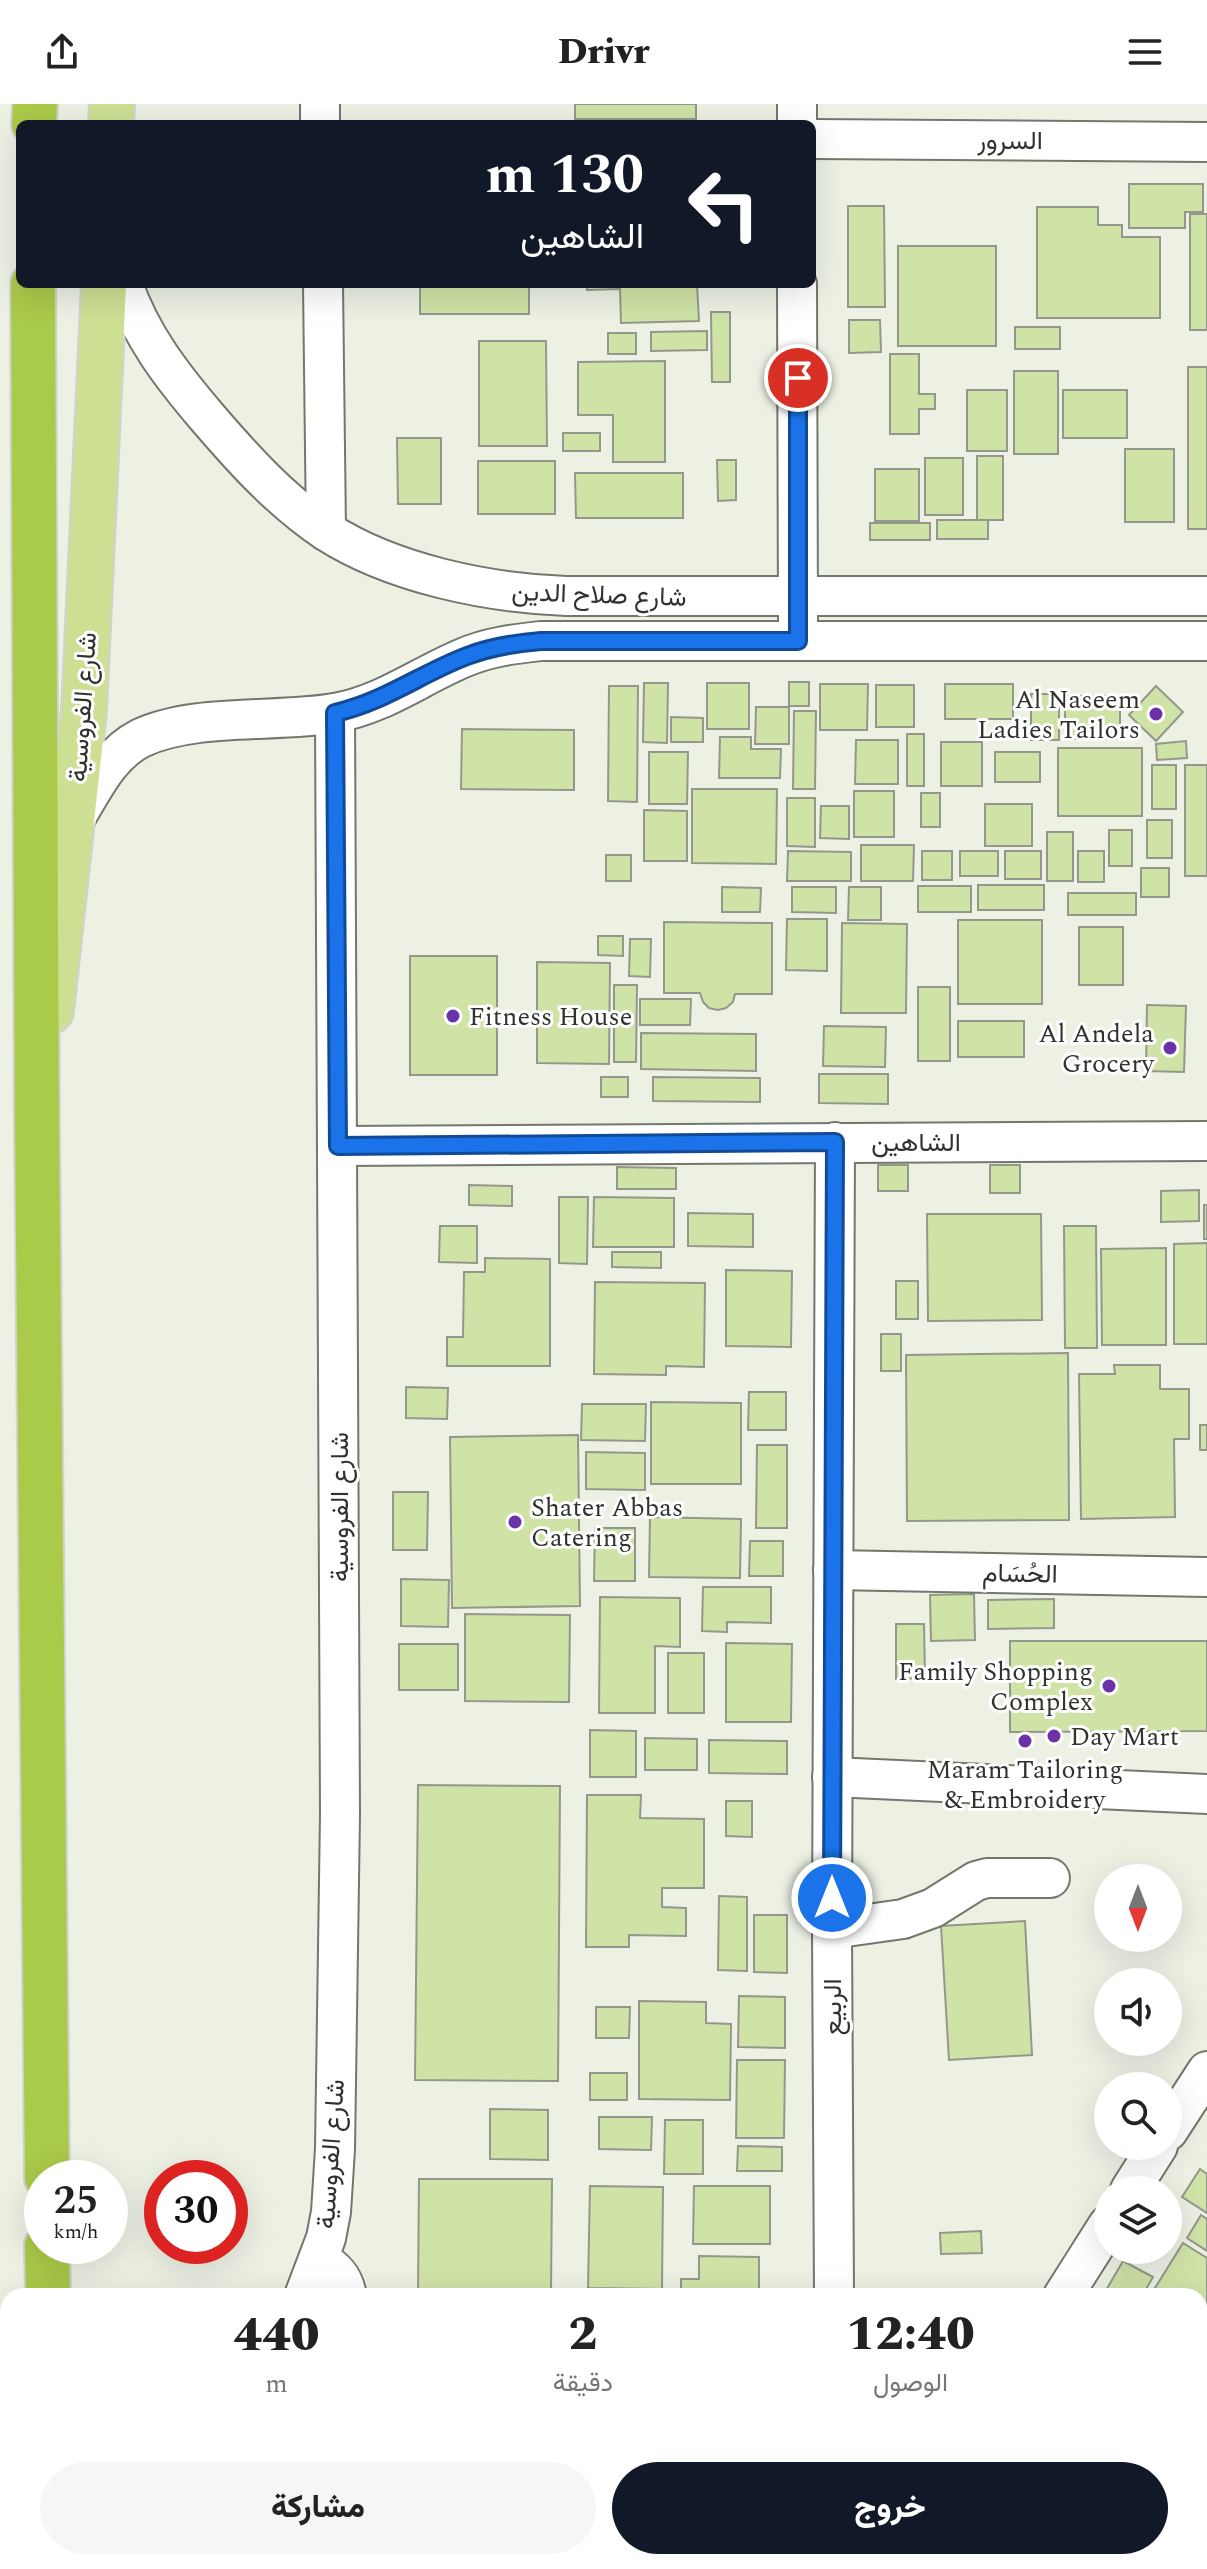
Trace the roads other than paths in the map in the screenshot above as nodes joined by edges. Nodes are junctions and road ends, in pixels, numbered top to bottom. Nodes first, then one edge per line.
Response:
1 (816, 139) edge
2 (1207, 142) edge
3 (33, 288) edge
4 (104, 288) edge
5 (125, 288) edge
6 (323, 288) edge
7 (797, 288) edge
8 (326, 531) junction
9 (478, 588) junction
10 (1207, 596) edge
11 (798, 597) junction
12 (798, 641) junction
13 (1207, 641) edge
14 (486, 650) junction
15 (335, 713) junction
16 (73, 822) junction
17 (37, 1129) junction
18 (1207, 1141) edge
19 (835, 1142) junction
20 (338, 1146) junction
21 (833, 1570) junction
22 (1207, 1577) edge
23 (832, 1777) junction
24 (1207, 1794) edge
25 (1050, 1878) dead end
26 (832, 1929) junction
27 (1207, 2071) edge
28 (1182, 2109) edge
29 (47, 2160) edge
30 (1094, 2247) edge
31 (319, 2260) junction
32 (47, 2264) edge
33 (48, 2288) edge
34 (307, 2288) edge
35 (345, 2288) edge
36 (834, 2288) edge
37 (1068, 2288) edge

1 - 2 street, السرور
3 - 17 highway, شارع الفروسية
4 - 16 main road, شارع الفروسية
5 - 8 street, شارع صلاح الدين
6 - 8 street
7 - 11 street
8 - 9 street, شارع صلاح الدين
9 - 11 street, شارع صلاح الدين
9 - 14 street
10 - 11 street, شارع صلاح الدين
11 - 12 street
12 - 13 street, شارع صلاح الدين
12 - 14 street, شارع صلاح الدين
14 - 15 street, شارع صلاح الدين
15 - 16 street, شارع صلاح الدين
15 - 20 street, شارع الفروسية
16 - 17 main road, شارع الفروسية
17 - 29 highway, شارع الفروسية
18 - 19 street, الشاهين
19 - 20 street, الشاهين
19 - 21 street, الربيع
20 - 31 street, شارع الفروسية
21 - 22 street, الحُسَام
21 - 23 street, الربيع
23 - 24 street
23 - 26 street, الربيع
25 - 26 street
26 - 36 street, الربيع
27 - 28 street
30 - 37 street
31 - 34 street, شارع الفروسية
31 - 35 street
32 - 33 highway

